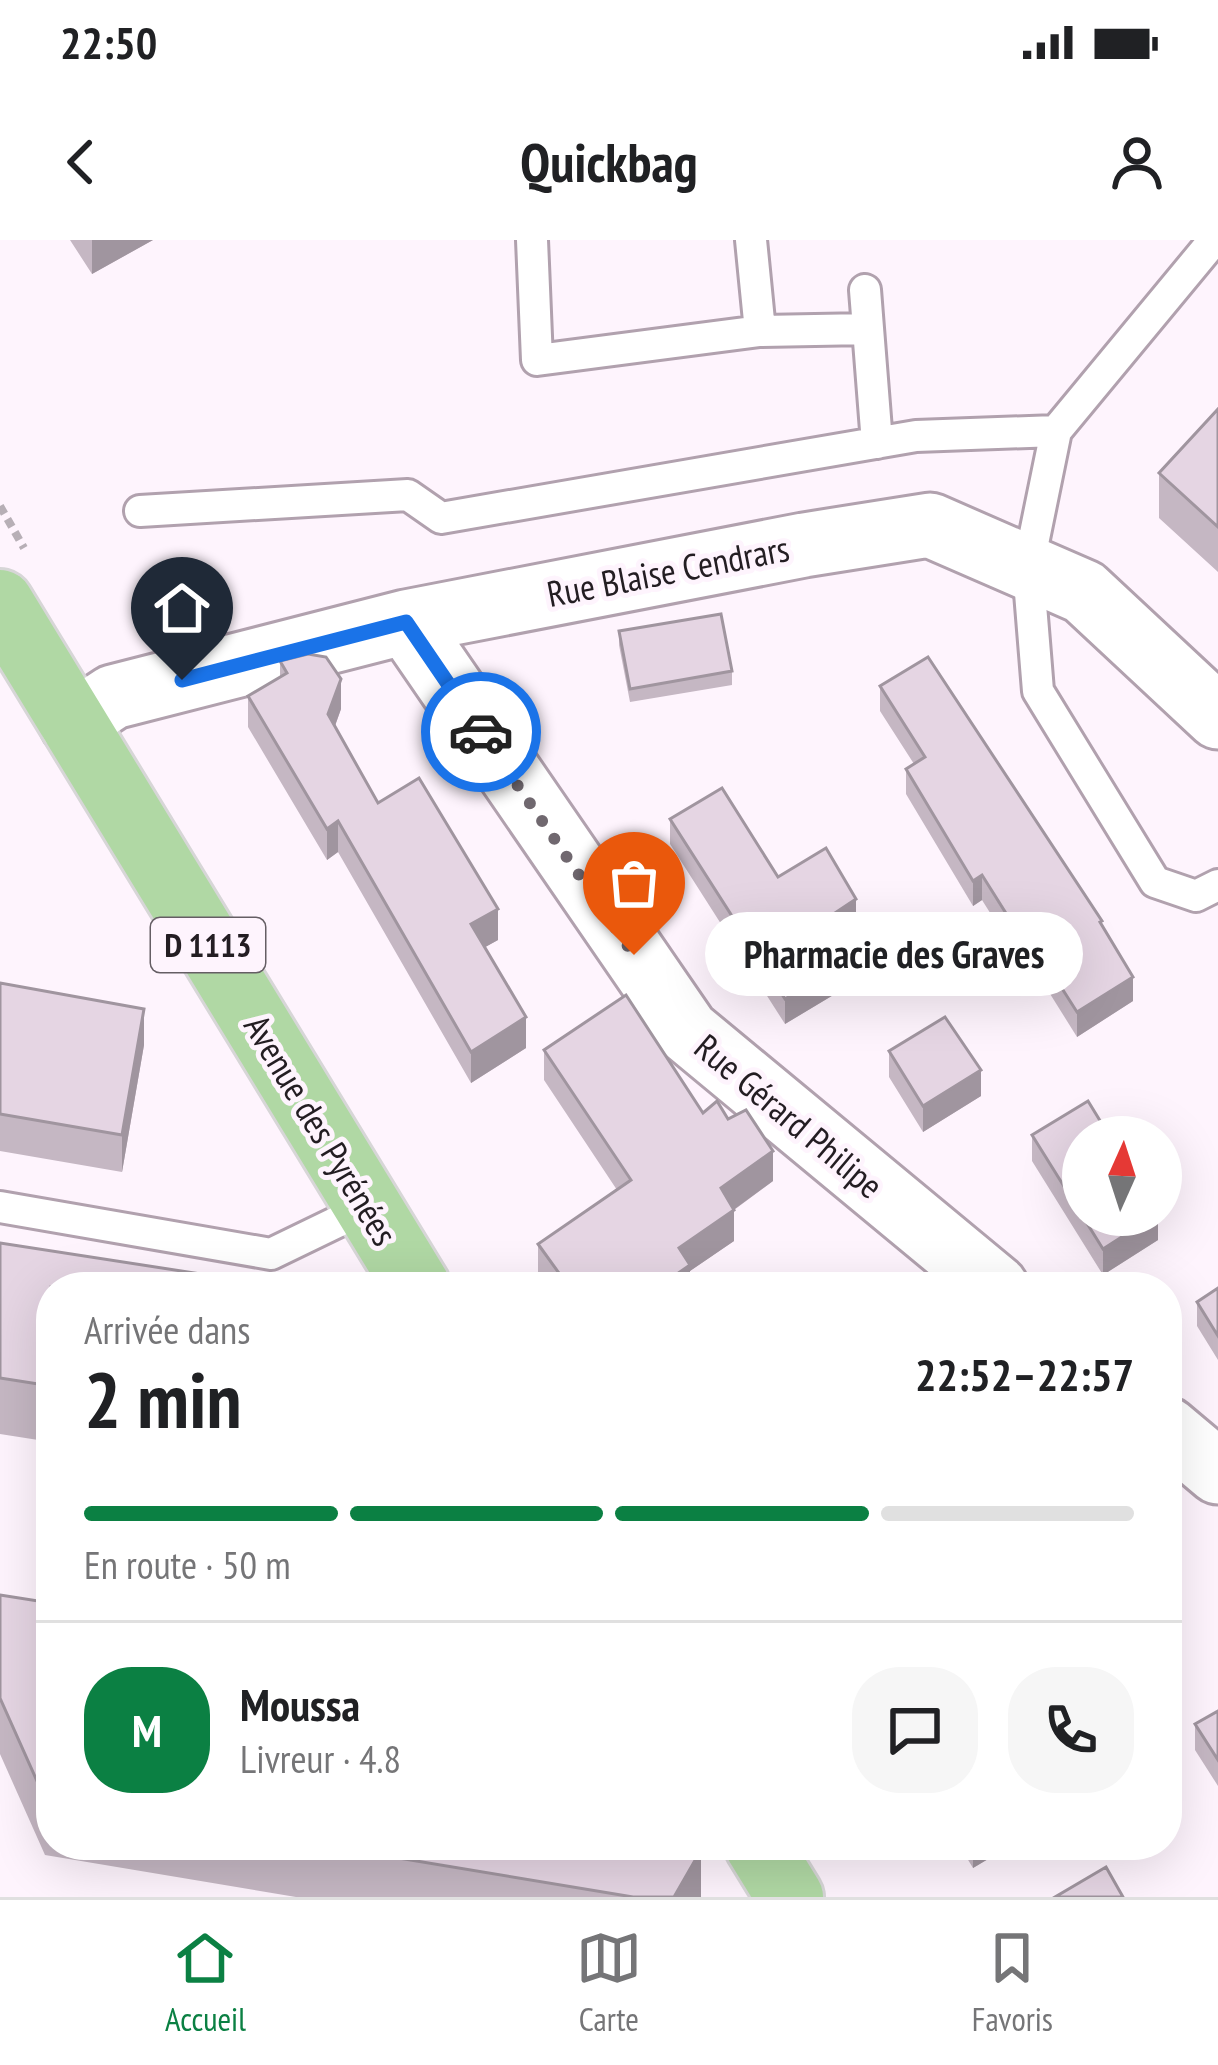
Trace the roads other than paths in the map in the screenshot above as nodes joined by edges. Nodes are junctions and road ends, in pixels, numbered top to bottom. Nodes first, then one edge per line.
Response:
1 (532, 240) edge
2 (751, 240) edge
3 (1214, 240) edge
4 (865, 290) dead end
5 (868, 328) junction
6 (760, 331) junction
7 (1056, 431) junction
8 (878, 443) junction
9 (140, 511) dead end
10 (1028, 568) junction
11 (0, 603) edge
12 (406, 622) junction
13 (1218, 717) edge
14 (72, 724) junction
15 (1218, 885) edge
16 (0, 1207) edge
17 (368, 1207) junction
18 (408, 1272) edge
19 (978, 1272) edge
20 (1182, 1442) edge
21 (1218, 1472) edge
22 (767, 1860) edge
23 (790, 1897) edge

1 - 6 lane
2 - 6 lane
3 - 7 lane
4 - 5 lane
5 - 6 lane
5 - 8 lane
7 - 8 lane
7 - 10 lane
8 - 9 lane
10 - 12 street, Rue Blaise Cendrars
10 - 13 street, Rue Blaise Cendrars
10 - 15 lane
11 - 14 main road, Avenue des Pyrénées / D 1113
12 - 14 street, Rue Blaise Cendrars
12 - 19 street, Rue Gérard Philipe
14 - 17 main road, Avenue des Pyrénées / D 1113
16 - 17 lane
17 - 18 main road, Avenue des Pyrénées / D 1113
20 - 21 street
22 - 23 main road

